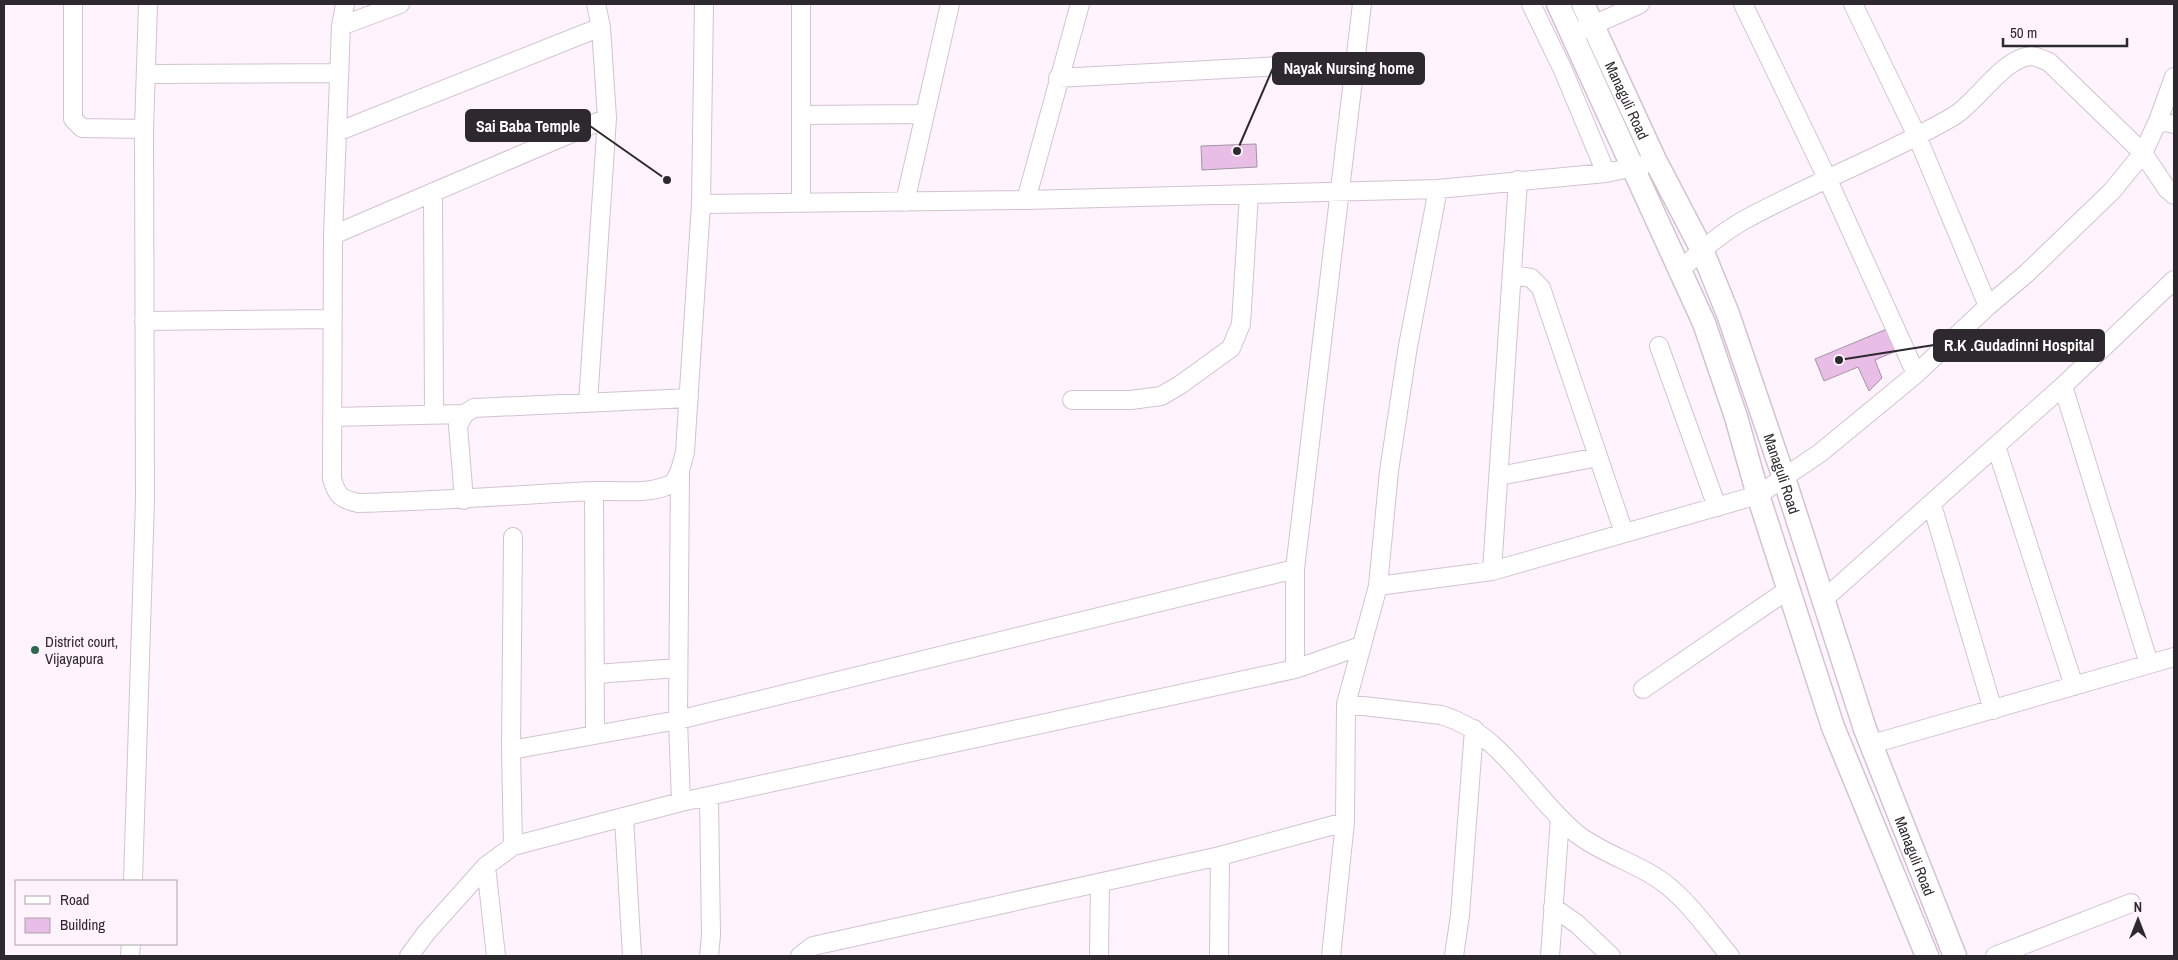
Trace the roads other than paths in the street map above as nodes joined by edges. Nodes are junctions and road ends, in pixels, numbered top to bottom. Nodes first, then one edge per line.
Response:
1 (74, 4) edge
2 (148, 4) edge
3 (345, 4) edge
4 (400, 4) edge
5 (596, 4) edge
6 (704, 4) edge
7 (801, 4) edge
8 (950, 4) edge
9 (1080, 4) edge
10 (1362, 4) edge
11 (1531, 4) edge
12 (1558, 4) edge
13 (1582, 4) edge
14 (1640, 4) edge
15 (1743, 4) edge
16 (1853, 4) edge
17 (341, 26) junction
18 (601, 27) junction
19 (1582, 30) junction
20 (1355, 62) junction
21 (339, 73) junction
22 (146, 74) junction
23 (2174, 77) edge
24 (1058, 78) junction
25 (925, 114) junction
26 (802, 116) junction
27 (607, 118) junction
28 (2166, 122) edge
29 (144, 129) junction
30 (337, 132) junction
31 (1917, 136) junction
32 (2143, 153) junction
33 (1655, 160) junction
34 (1634, 168) junction
35 (1606, 173) junction
36 (1518, 180) junction
37 (1828, 180) junction
38 (1438, 189) junction
39 (1340, 191) junction
40 (433, 192) junction
41 (1249, 194) junction
42 (2174, 195) edge
43 (1026, 200) junction
44 (802, 202) junction
45 (905, 202) junction
46 (701, 204) junction
47 (333, 235) junction
48 (1702, 250) junction
49 (1680, 270) junction
50 (1512, 274) junction
51 (2174, 280) edge
52 (1988, 306) junction
53 (333, 319) junction
54 (144, 321) junction
55 (1659, 346) dead end
56 (1916, 374) junction
57 (2063, 386) junction
58 (689, 398) junction
59 (1072, 400) dead end
60 (588, 403) junction
61 (464, 414) junction
62 (434, 415) junction
63 (332, 417) junction
64 (1996, 446) junction
65 (1598, 457) junction
66 (680, 471) junction
67 (1498, 476) junction
68 (1784, 478) junction
69 (594, 491) junction
70 (1758, 495) junction
71 (464, 500) junction
72 (1932, 505) junction
73 (1717, 507) junction
74 (1624, 533) junction
75 (513, 537) dead end
76 (1295, 569) junction
77 (1492, 571) junction
78 (1378, 586) junction
79 (1789, 589) junction
80 (1823, 600) junction
81 (1361, 646) junction
82 (2174, 657) edge
83 (2149, 664) junction
84 (678, 668) junction
85 (1295, 669) junction
86 (596, 674) junction
87 (2074, 686) junction
88 (1643, 689) dead end
89 (1346, 704) junction
90 (1993, 710) junction
91 (678, 720) junction
92 (1474, 729) junction
93 (595, 735) junction
94 (1872, 744) junction
95 (511, 750) junction
96 (709, 797) junction
97 (682, 802) junction
98 (624, 818) junction
99 (1560, 818) junction
100 (1345, 822) junction
101 (513, 846) junction
102 (1220, 856) junction
103 (486, 866) junction
104 (133, 880) edge
105 (1100, 883) junction
106 (2131, 903) dead end
107 (1553, 907) junction
108 (410, 956) edge
109 (496, 956) edge
110 (632, 956) edge
111 (709, 956) edge
112 (800, 956) edge
113 (1099, 956) edge
114 (1219, 956) edge
115 (1331, 956) edge
116 (1454, 956) edge
117 (1550, 956) edge
118 (1611, 956) edge
119 (1730, 956) edge
120 (1927, 956) edge
121 (1955, 956) edge
122 (1995, 956) edge

1 - 29 street
2 - 22 street
3 - 17 street
4 - 17 street
5 - 18 street
6 - 46 street
7 - 26 street
8 - 25 street
9 - 24 street
10 - 20 street
11 - 35 street
12 - 19 main road, Managuli Road
13 - 19 main road, Managuli Road
14 - 19 street
15 - 37 street
16 - 31 street
17 - 21 street
18 - 27 street
18 - 30 street
19 - 33 main road, Managuli Road
19 - 34 main road, Managuli Road
20 - 24 street
20 - 39 street
21 - 22 street
21 - 30 street
22 - 29 street
23 - 28 street
24 - 43 street
25 - 26 street
25 - 45 street
26 - 44 street
27 - 40 street
27 - 60 street
28 - 32 street
29 - 54 street
30 - 47 street
31 - 32 street
31 - 37 street
31 - 52 street
32 - 42 street
32 - 52 street
33 - 34 street
33 - 48 main road, Managuli Road
34 - 35 street
34 - 49 main road, Managuli Road
35 - 36 street
36 - 38 street
36 - 50 street
37 - 48 street
37 - 56 street
38 - 39 street
38 - 78 street
39 - 41 street
39 - 76 street
40 - 47 street
40 - 62 street
41 - 43 street
41 - 59 street
43 - 45 street
44 - 45 street
44 - 46 street
46 - 58 street
47 - 53 street
48 - 49 street
48 - 68 main road, Managuli Road
49 - 70 main road, Managuli Road
50 - 65 street
50 - 67 street
51 - 57 street
52 - 56 street
53 - 54 street
53 - 63 street
54 - 104 street
55 - 73 street
56 - 68 street
57 - 64 street
57 - 83 street
58 - 60 street
58 - 66 street
60 - 61 street
61 - 62 street
61 - 71 street
62 - 63 street
63 - 71 street
64 - 72 street
64 - 87 street
65 - 67 street
65 - 74 street
66 - 69 street
66 - 84 street
67 - 77 street
68 - 70 street
68 - 80 main road, Managuli Road
69 - 71 street
69 - 86 street
70 - 73 street
70 - 79 main road, Managuli Road
72 - 80 street
72 - 90 street
73 - 74 street
74 - 77 street
75 - 95 street
76 - 85 street
76 - 91 street
77 - 78 street
78 - 81 street
79 - 88 street
79 - 120 main road, Managuli Road
80 - 94 main road, Managuli Road
81 - 85 street
81 - 89 street
82 - 83 street
83 - 87 street
84 - 86 street
84 - 91 street
85 - 96 street
86 - 93 street
87 - 90 street
89 - 92 street
89 - 100 street
90 - 94 street
91 - 93 street
91 - 97 street
92 - 99 street
92 - 116 street
93 - 95 street
94 - 121 main road, Managuli Road
95 - 101 street
96 - 97 street
96 - 111 street
97 - 98 street
98 - 101 street
98 - 110 street
99 - 107 street
99 - 119 street
100 - 102 street
100 - 115 street
101 - 103 street
102 - 105 street
102 - 114 street
103 - 108 street
103 - 109 street
105 - 112 street
105 - 113 street
106 - 122 street
107 - 117 street
107 - 118 street

